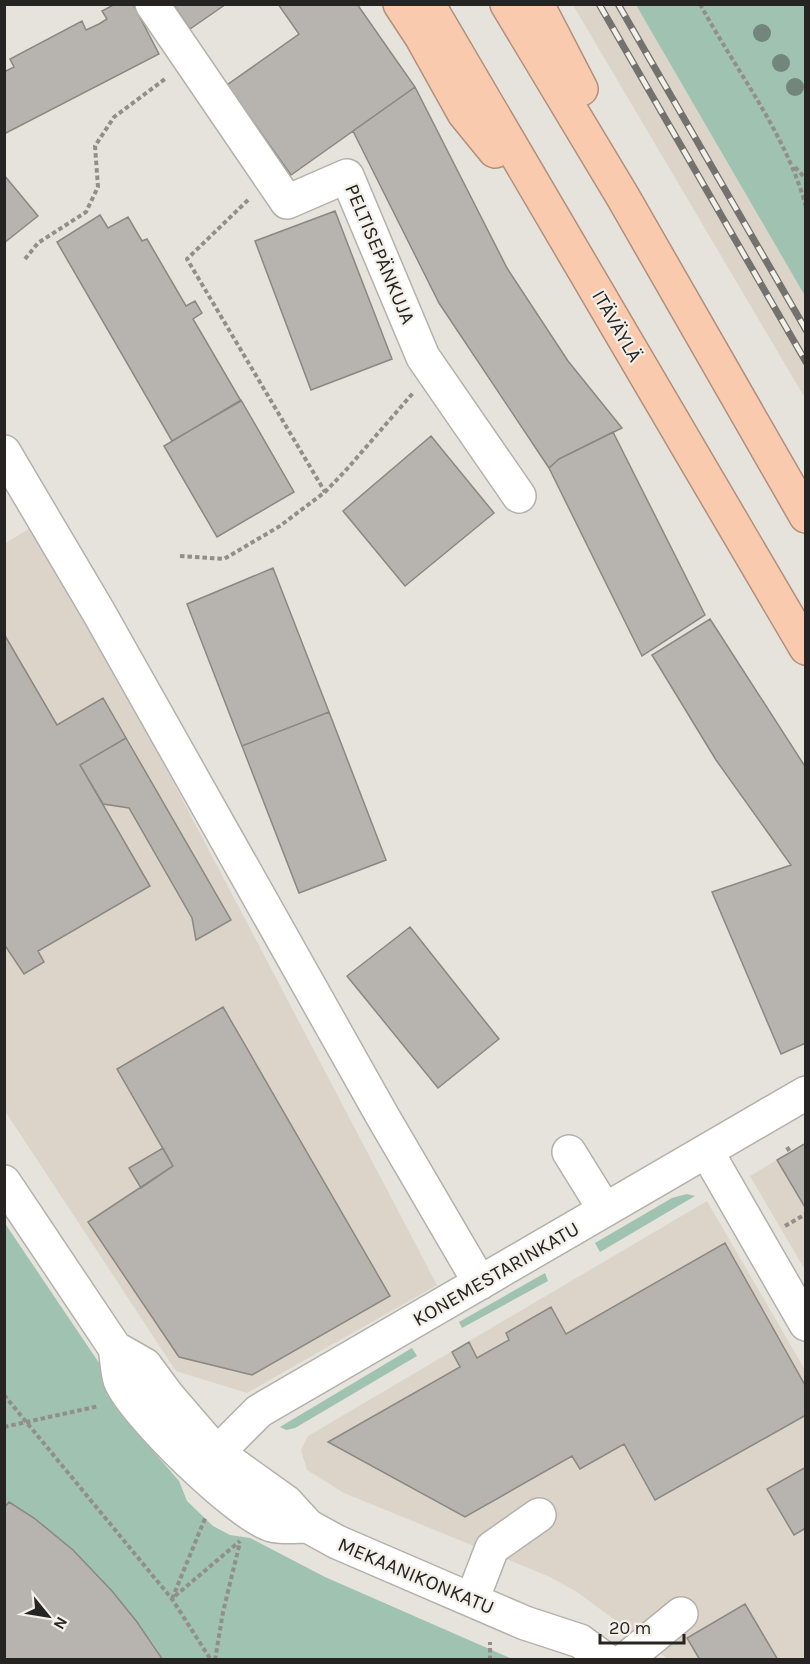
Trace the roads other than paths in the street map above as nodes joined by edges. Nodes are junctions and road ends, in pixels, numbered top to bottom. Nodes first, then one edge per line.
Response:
1 (152, 4) edge
2 (400, 4) edge
3 (428, 4) edge
4 (507, 4) edge
5 (537, 4) edge
6 (623, 197) junction
7 (565, 237) junction
8 (4, 452) edge
9 (519, 496) dead end
10 (806, 516) edge
11 (806, 648) edge
12 (806, 1093) edge
13 (569, 1152) dead end
14 (706, 1152) junction
15 (4, 1182) edge
16 (605, 1210) junction
17 (480, 1283) junction
18 (806, 1324) edge
19 (214, 1472) junction
20 (539, 1515) dead end
21 (472, 1600) junction
22 (681, 1614) dead end
23 (525, 1623) junction
24 (565, 1659) edge
25 (606, 1659) edge
26 (625, 1659) edge

1 - 9 street, PELTISEPÄNKUJA
2 - 7 highway
3 - 7 highway, ITÄVÄYLÄ
4 - 6 highway
5 - 6 highway
6 - 10 highway
7 - 11 highway, ITÄVÄYLÄ
8 - 17 street
12 - 14 street, KONEMESTARINKATU
13 - 16 street
14 - 16 street, KONEMESTARINKATU
14 - 18 street
15 - 19 street, MEKAANIKONKATU
16 - 17 street, KONEMESTARINKATU
17 - 19 street, KONEMESTARINKATU
19 - 21 street, MEKAANIKONKATU
20 - 21 street
21 - 23 street, MEKAANIKONKATU
22 - 26 street
23 - 24 street, MEKAANIKONKATU
23 - 25 street, MEKAANIKONKATU

